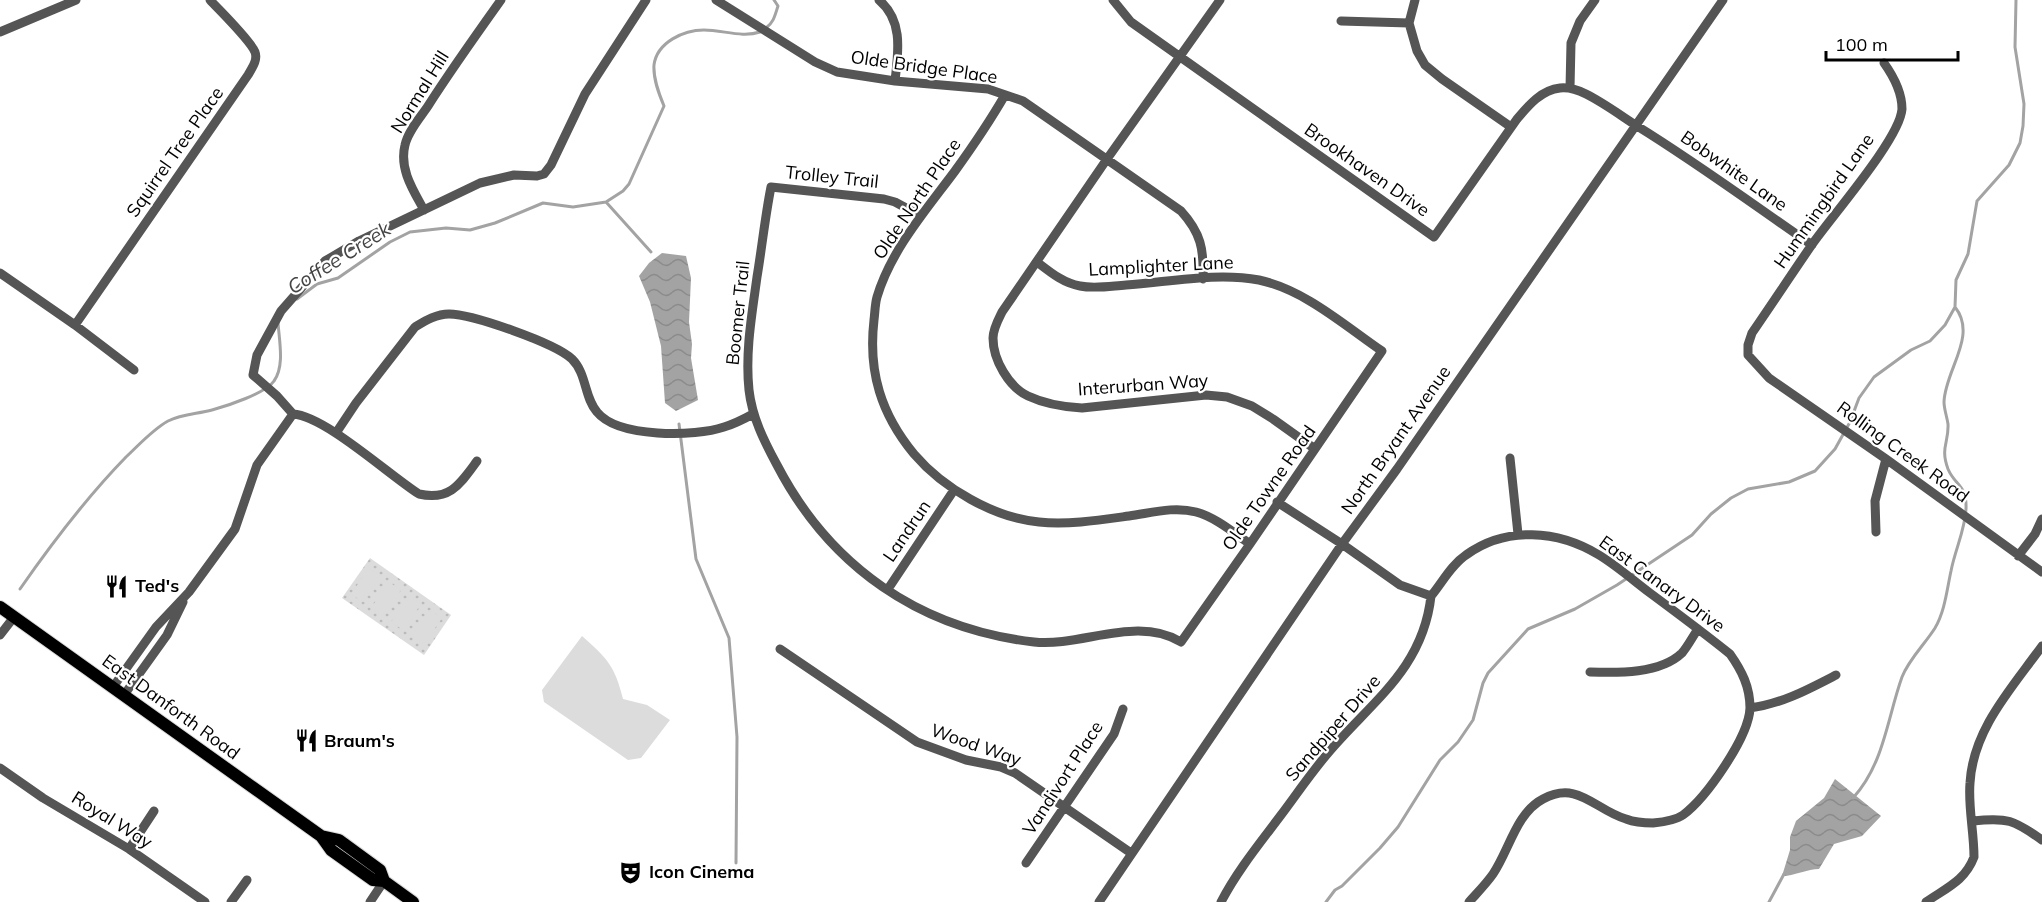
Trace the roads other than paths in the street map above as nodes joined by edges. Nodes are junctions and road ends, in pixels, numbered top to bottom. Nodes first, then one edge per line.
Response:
1 (76, 0) edge
2 (210, 0) edge
3 (501, 0) edge
4 (646, 0) edge
5 (716, 0) edge
6 (879, 0) edge
7 (1113, 0) edge
8 (1220, 0) edge
9 (1415, 0) edge
10 (1595, 0) edge
11 (1723, 0) edge
12 (1341, 21) dead end
13 (1409, 23) junction
14 (0, 32) edge
15 (1180, 57) junction
16 (1884, 63) dead end
17 (895, 81) junction
18 (1570, 88) junction
19 (1005, 95) junction
20 (1636, 126) junction
21 (1511, 127) junction
22 (1107, 159) junction
23 (771, 188) joint
24 (424, 210) junction
25 (921, 216) junction
26 (1812, 245) junction
27 (1037, 262) junction
28 (0, 273) edge
29 (1203, 279) junction
30 (75, 325) junction
31 (1382, 351) joint
32 (1749, 355) joint
33 (134, 370) dead end
34 (293, 414) junction
35 (753, 414) junction
36 (336, 433) junction
37 (1316, 449) junction
38 (1510, 458) dead end
39 (1886, 459) junction
40 (477, 461) dead end
41 (954, 490) junction
42 (1277, 502) junction
43 (2042, 519) edge
44 (1876, 532) dead end
45 (1518, 534) junction
46 (1250, 544) junction
47 (1342, 544) junction
48 (2018, 556) junction
49 (2042, 572) edge
50 (888, 589) junction
51 (189, 592) junction
52 (1431, 596) junction
53 (0, 607) edge
54 (14, 617) junction
55 (1698, 629) junction
56 (0, 635) edge
57 (1181, 642) joint
58 (2042, 646) edge
59 (780, 649) dead end
60 (1590, 672) dead end
61 (1836, 675) dead end
62 (113, 687) junction
63 (124, 695) junction
64 (1750, 708) junction
65 (1123, 710) dead end
66 (0, 768) edge
67 (1065, 807) junction
68 (154, 811) dead end
69 (1973, 821) junction
70 (2042, 840) edge
71 (129, 849) junction
72 (1131, 854) junction
73 (1026, 863) dead end
74 (247, 880) dead end
75 (384, 881) junction
76 (205, 902) edge
77 (231, 902) edge
78 (370, 902) edge
79 (413, 902) edge
80 (1099, 902) edge
81 (1221, 902) edge
82 (1469, 902) edge
83 (1926, 902) edge

1 - 14 street
2 - 30 street, Squirrel Tree Place
3 - 24 street, Normal Hill
4 - 24 street
5 - 17 street, Olde Bridge Place
6 - 17 street
7 - 15 street, Brookhaven Drive
8 - 15 street, Interurban Way
9 - 13 street
10 - 18 street
11 - 20 street, North Bryant Avenue
12 - 13 street
13 - 21 street
15 - 21 street, Brookhaven Drive
15 - 22 street, Interurban Way
16 - 26 street, Hummingbird Lane
17 - 19 street, Olde Bridge Place
18 - 20 street
18 - 21 street, Brookhaven Drive
19 - 22 street, Olde Bridge Place
19 - 25 street, Olde North Place
20 - 26 street, Bobwhite Lane
20 - 47 street, North Bryant Avenue
22 - 27 street, Interurban Way
22 - 29 street, Olde Bridge Place
23 - 25 street, Trolley Trail
23 - 35 street, Boomer Trail
24 - 34 street
25 - 41 street, Olde North Place
26 - 32 street, Hummingbird Lane
27 - 29 street, Lamplighter Lane
27 - 37 street, Interurban Way
28 - 30 street
29 - 31 street, Lamplighter Lane
30 - 33 street
31 - 37 street, Olde Towne Road
32 - 39 street, Rolling Creek Road
34 - 36 street
34 - 51 street
35 - 36 street
35 - 50 street, Boomer Trail
36 - 40 street
37 - 42 street, Olde Towne Road
38 - 45 street
39 - 44 street
39 - 48 street, Rolling Creek Road
41 - 46 street, Olde North Place
41 - 50 street, Landrun
42 - 46 street, Olde Towne Road
42 - 47 street
43 - 48 street
45 - 52 street, East Canary Drive
45 - 55 street, East Canary Drive
46 - 57 street, Olde Towne Road
47 - 52 street
47 - 72 street, North Bryant Avenue
48 - 49 street, Rolling Creek Road
50 - 57 street, Boomer Trail
51 - 62 street
51 - 63 street
52 - 81 street, Sandpiper Drive
53 - 54 main road, East Danforth Road
54 - 56 street
54 - 62 main road, East Danforth Road
55 - 60 street
55 - 64 street, East Canary Drive
58 - 69 street
59 - 67 street, Wood Way
61 - 64 street
62 - 63 main road, East Danforth Road
63 - 75 main road, East Danforth Road
64 - 82 street
65 - 67 street, Vandivort Place
66 - 71 street, Royal Way
67 - 72 street, Wood Way
67 - 73 street, Vandivort Place
68 - 71 street
69 - 70 street
69 - 83 street
71 - 76 street, Royal Way
72 - 80 street, North Bryant Avenue
74 - 77 street
75 - 78 street
75 - 79 main road, East Danforth Road

